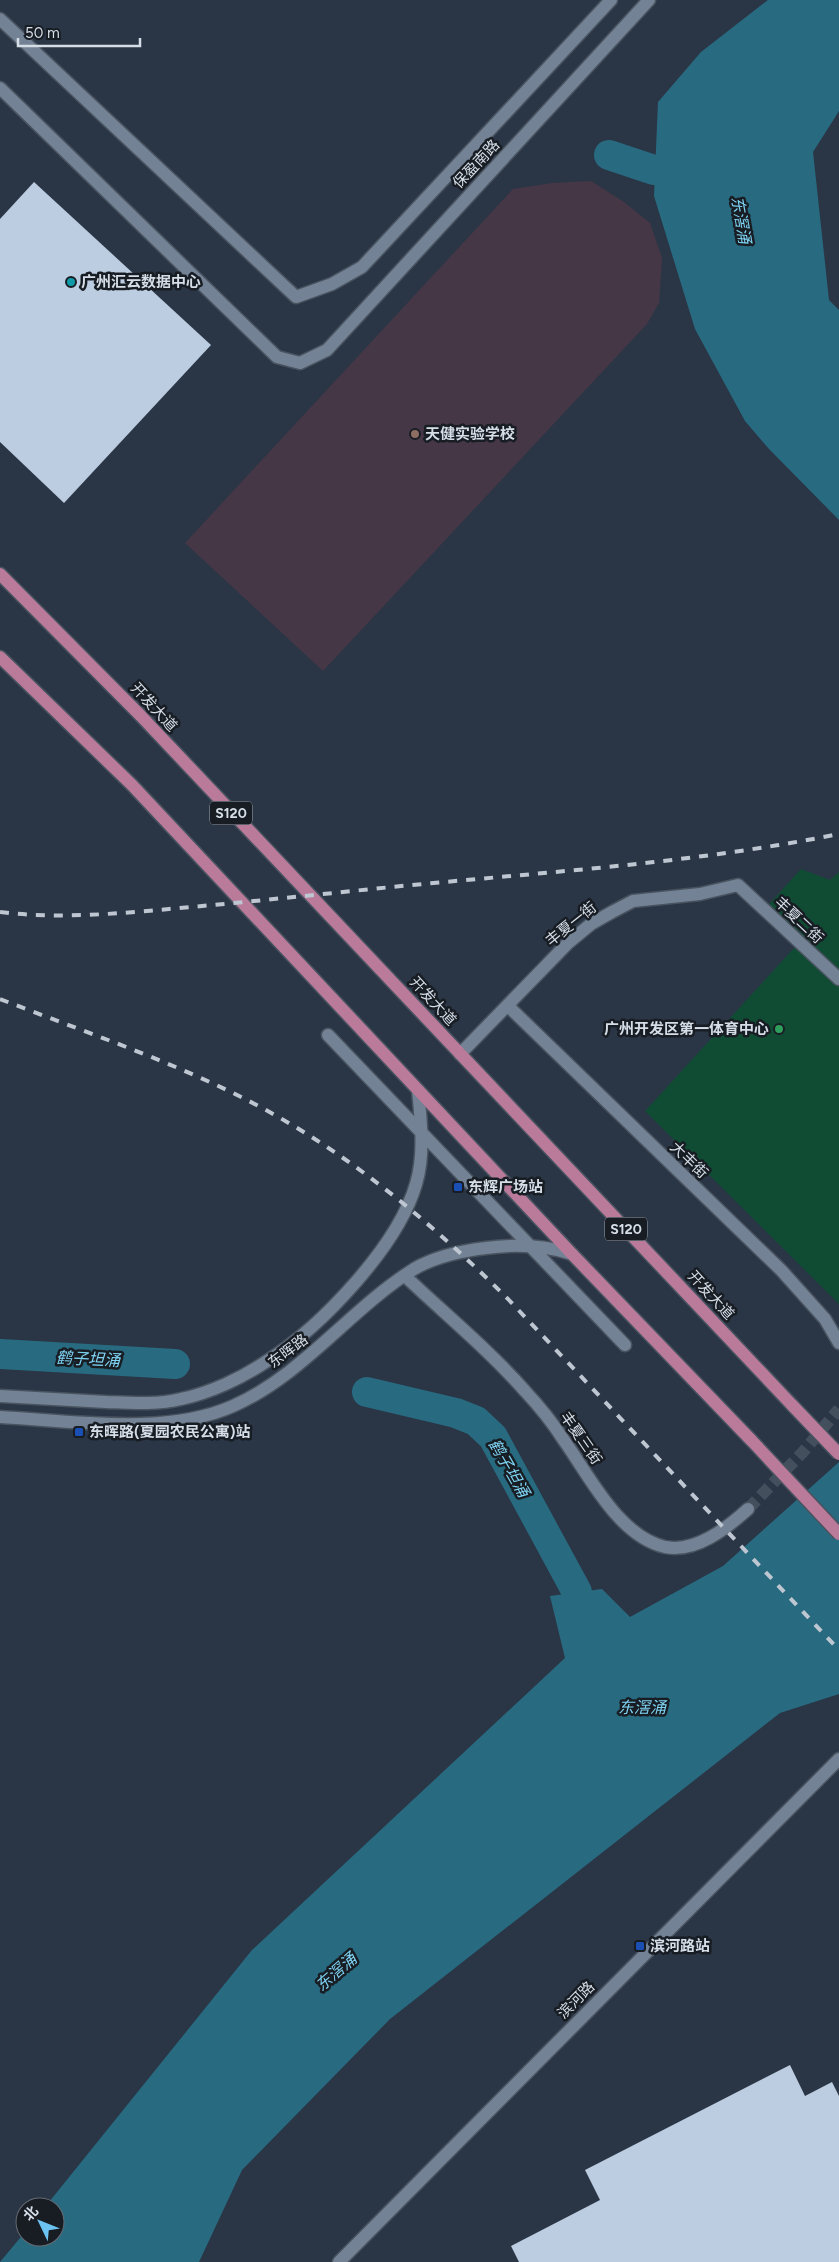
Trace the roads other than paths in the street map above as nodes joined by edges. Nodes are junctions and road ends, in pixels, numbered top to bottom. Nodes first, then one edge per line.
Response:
1 (611, 0) edge
2 (649, 0) edge
3 (0, 19) edge
4 (0, 88) edge
5 (0, 574) edge
6 (0, 657) edge
7 (738, 885) joint
8 (839, 979) edge
9 (508, 1006) junction
10 (328, 1035) dead end
11 (460, 1054) junction
12 (418, 1090) junction
13 (422, 1135) junction
14 (531, 1246) junction
15 (572, 1254) junction
16 (405, 1276) junction
17 (839, 1343) edge
18 (625, 1345) dead end
19 (0, 1396) edge
20 (0, 1417) edge
21 (839, 1454) edge
22 (748, 1509) tunnel mouth
23 (839, 1534) edge
24 (838, 1762) edge
25 (339, 2262) edge

1 - 3 street, 保盈南路
2 - 4 street, 保盈南路
5 - 11 main road, 开发大道 / S120
6 - 12 main road
7 - 8 street, 丰夏二街
7 - 9 street, 丰夏一街
9 - 11 street, 丰夏一街
9 - 17 street, 大丰街
10 - 13 street
11 - 21 main road, 开发大道 / S120, bridge
12 - 13 street, 东晖路
12 - 15 main road
13 - 14 street
13 - 19 street, 东晖路
14 - 15 street, 东晖路
14 - 16 street, 东晖路
14 - 18 street
15 - 23 main road, bridge
16 - 20 street, 东晖路
16 - 22 street, 丰夏三街
24 - 25 street, 滨河路

